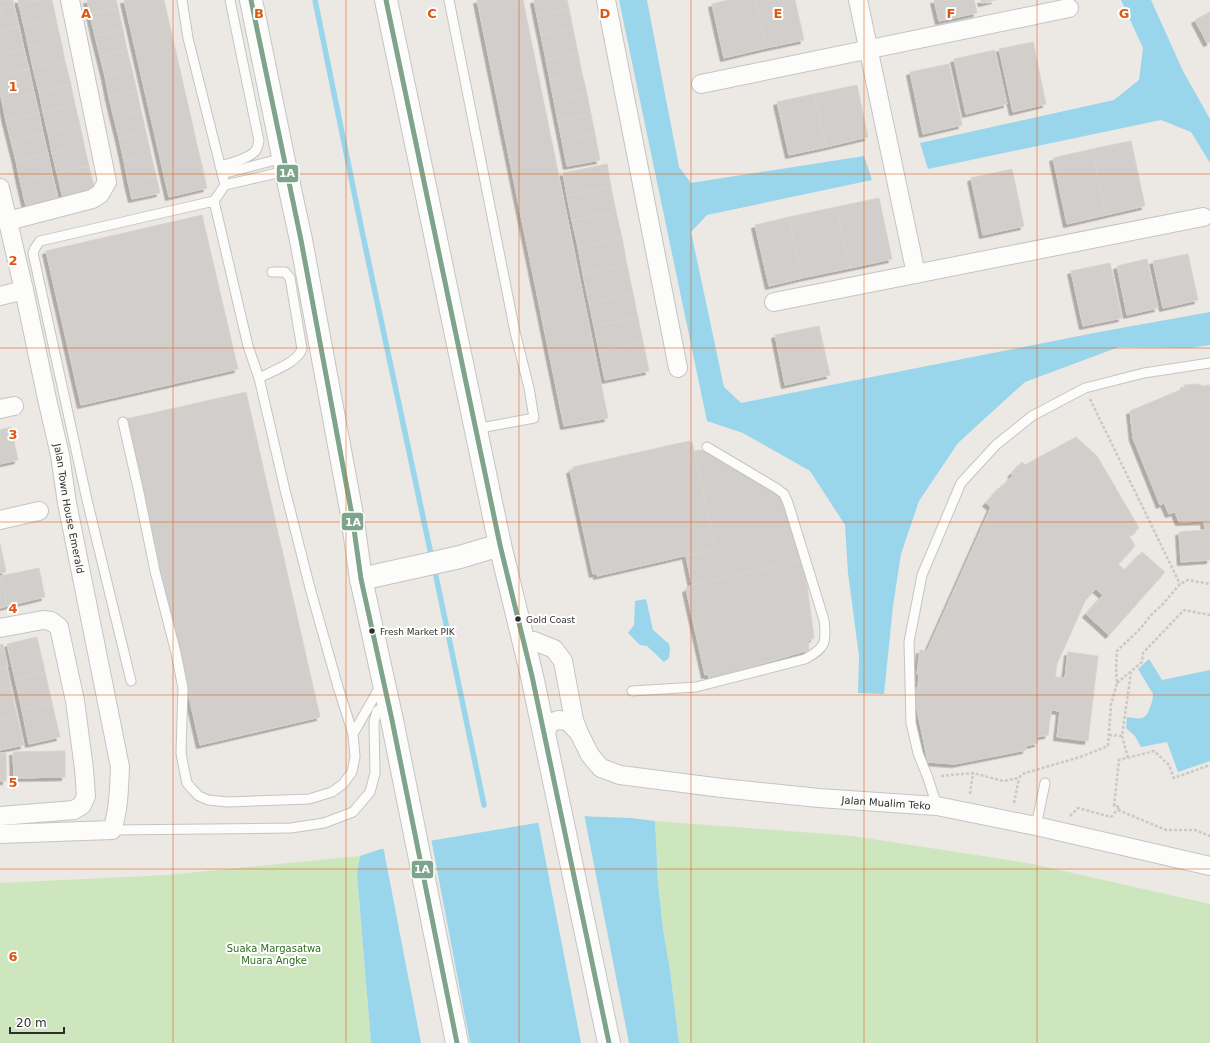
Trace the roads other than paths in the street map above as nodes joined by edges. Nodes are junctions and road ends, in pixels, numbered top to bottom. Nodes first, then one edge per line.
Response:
1 (70, 0) edge
2 (182, 0) edge
3 (230, 0) edge
4 (251, 0) edge
5 (386, 0) edge
6 (449, 0) edge
7 (606, 0) edge
8 (858, 0) edge
9 (1069, 8) dead end
10 (868, 49) junction
11 (701, 84) dead end
12 (284, 164) junction
13 (221, 170) junction
14 (225, 185) junction
15 (0, 188) edge
16 (214, 202) junction
17 (1203, 217) dead end
18 (8, 221) junction
19 (272, 272) dead end
20 (916, 274) junction
21 (24, 290) junction
22 (0, 296) edge
23 (774, 302) dead end
24 (1210, 362) edge
25 (678, 368) dead end
26 (259, 378) junction
27 (123, 422) dead end
28 (475, 429) junction
29 (707, 447) dead end
30 (39, 511) dead end
31 (0, 520) edge
32 (500, 546) junction
33 (361, 579) junction
34 (0, 628) edge
35 (524, 641) junction
36 (383, 680) junction
37 (131, 682) dead end
38 (632, 691) dead end
39 (391, 712) junction
40 (579, 733) junction
41 (353, 734) junction
42 (545, 739) junction
43 (1045, 783) dead end
44 (937, 806) junction
45 (0, 816) edge
46 (1036, 826) junction
47 (112, 830) junction
48 (0, 834) edge
49 (1210, 866) edge
50 (457, 1043) edge
51 (609, 1043) edge

1 - 18 street
2 - 13 lane
3 - 13 lane
4 - 12 main road
5 - 28 main road
6 - 28 lane
7 - 25 street
8 - 10 street
9 - 10 street
10 - 11 street
10 - 20 street
12 - 13 lane
12 - 14 lane
12 - 33 main road
13 - 14 lane
14 - 16 lane
15 - 18 street, Jalan Town House Emerald
16 - 26 lane
16 - 37 lane
17 - 20 street
18 - 21 street, Jalan Town House Emerald
19 - 26 lane
20 - 23 street
21 - 22 street
21 - 47 street, Jalan Town House Emerald
24 - 44 lane
26 - 41 lane
27 - 41 lane
28 - 32 main road
29 - 38 lane
30 - 31 street
32 - 33 main road
32 - 35 main road
33 - 36 main road
34 - 45 street
35 - 40 street, Jalan Mualim Teko
35 - 42 main road
36 - 39 main road
36 - 41 lane
39 - 47 lane
39 - 50 main road
40 - 42 street, Jalan Mualim Teko
40 - 44 street, Jalan Mualim Teko
42 - 51 main road
43 - 46 lane
44 - 46 street, Jalan Mualim Teko
46 - 49 street, Jalan Mualim Teko
47 - 48 street

